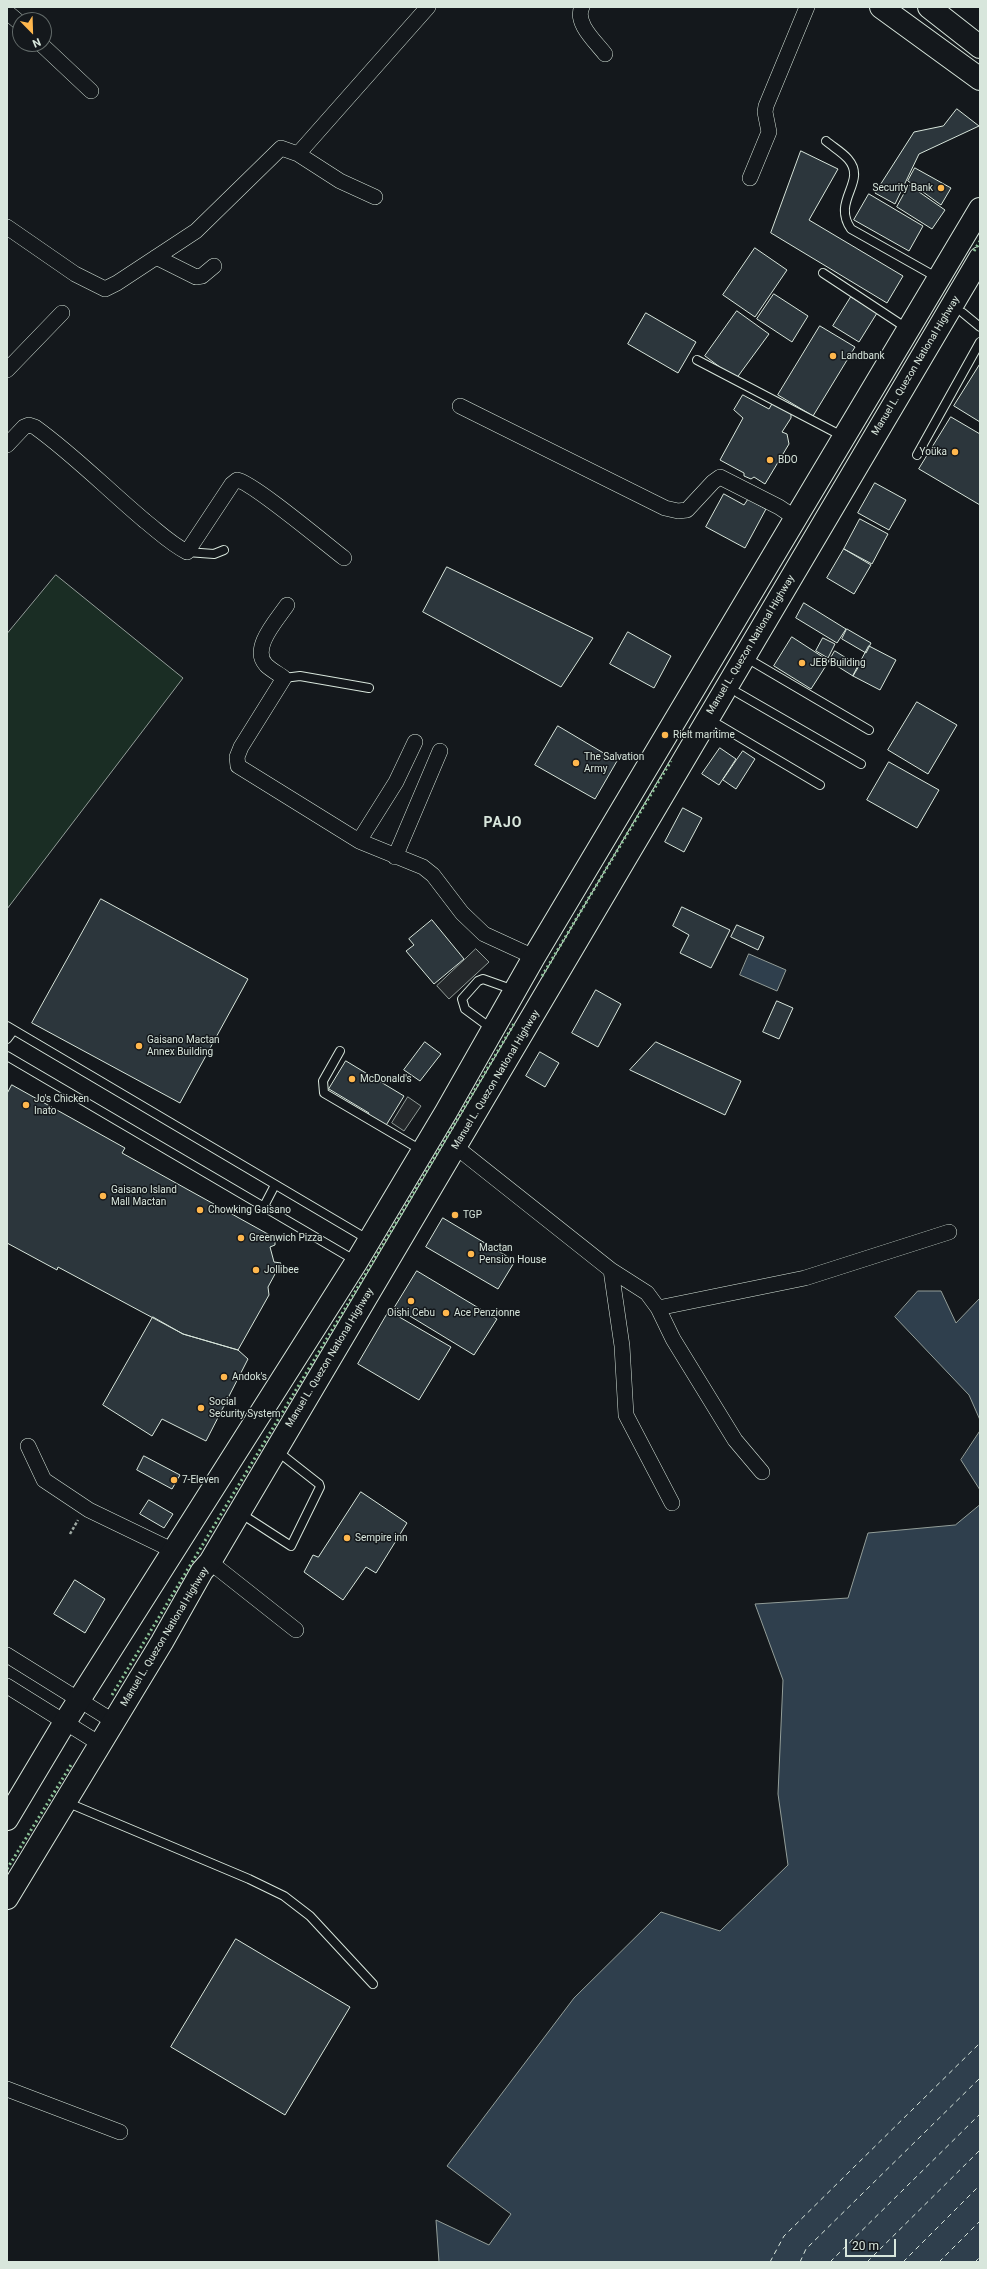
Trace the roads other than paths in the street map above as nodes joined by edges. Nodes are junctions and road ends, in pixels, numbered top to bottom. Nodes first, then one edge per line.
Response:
1 (428, 7) edge
2 (582, 7) edge
3 (807, 7) edge
4 (881, 7) edge
5 (929, 7) edge
6 (980, 47) edge
7 (50, 52) edge
8 (605, 54) dead end
9 (952, 58) junction
10 (980, 79) edge
11 (91, 90) dead end
12 (980, 95) edge
13 (826, 141) dead end
14 (298, 154) junction
15 (750, 178) dead end
16 (375, 197) dead end
17 (979, 210) edge
18 (7, 227) edge
19 (156, 257) junction
20 (980, 258) edge
21 (214, 266) dead end
22 (823, 273) dead end
23 (939, 278) junction
24 (980, 286) edge
25 (62, 313) dead end
26 (963, 313) junction
27 (980, 327) edge
28 (909, 330) junction
29 (980, 342) edge
30 (696, 360) dead end
31 (7, 370) edge
32 (460, 406) dead end
33 (844, 438) junction
34 (7, 445) edge
35 (917, 455) dead end
36 (797, 519) junction
37 (224, 550) dead end
38 (187, 552) junction
39 (344, 558) dead end
40 (287, 605) dead end
41 (755, 663) junction
42 (284, 678) junction
43 (369, 688) dead end
44 (738, 693) junction
45 (719, 725) junction
46 (869, 730) dead end
47 (414, 742) dead end
48 (440, 751) dead end
49 (685, 758) junction
50 (861, 764) dead end
51 (820, 785) dead end
52 (359, 841) junction
53 (395, 857) junction
54 (534, 957) junction
55 (516, 991) junction
56 (542, 1002) junction
57 (10, 1028) edge
58 (493, 1029) junction
59 (7, 1039) edge
60 (340, 1051) dead end
61 (7, 1056) edge
62 (456, 1146) junction
63 (423, 1151) junction
64 (275, 1185) junction
65 (264, 1206) junction
66 (949, 1232) dead end
67 (369, 1240) junction
68 (357, 1261) junction
69 (611, 1270) junction
70 (658, 1308) junction
71 (28, 1446) dead end
72 (275, 1450) junction
73 (762, 1472) dead end
74 (672, 1503) dead end
75 (239, 1512) junction
76 (174, 1551) junction
77 (210, 1562) junction
78 (296, 1630) dead end
79 (7, 1655) edge
80 (7, 1686) edge
81 (79, 1701) junction
82 (113, 1721) junction
83 (65, 1722) junction
84 (100, 1744) junction
85 (65, 1802) junction
86 (7, 1819) edge
87 (7, 1898) edge
88 (374, 1984) dead end
89 (7, 2089) edge
90 (120, 2132) dead end

1 - 14 street
2 - 8 street
3 - 15 street
4 - 9 main road
5 - 6 main road
7 - 11 street
9 - 10 main road
9 - 12 main road
13 - 23 lane
14 - 16 street
14 - 19 street
17 - 23 main road
18 - 19 street
19 - 21 street
20 - 49 main road, Manuel L. Quezon National Highway
22 - 28 lane
23 - 28 main road
24 - 26 main road
25 - 31 street
26 - 27 lane
26 - 41 main road
28 - 33 main road
29 - 35 lane
30 - 33 lane
32 - 36 street
33 - 36 main road
34 - 38 street
36 - 54 main road
37 - 38 lane
38 - 39 street
40 - 42 street
41 - 44 main road
41 - 46 lane
42 - 43 lane
42 - 52 street
44 - 45 main road
44 - 50 lane
45 - 49 main road
45 - 51 lane
47 - 52 street
48 - 53 street
49 - 56 main road, Manuel L. Quezon National Highway
52 - 53 street
53 - 54 street
54 - 55 main road
55 - 56 main road
55 - 58 main road
55 - 58 lane
56 - 62 main road, Manuel L. Quezon National Highway
57 - 59 lane
57 - 64 lane
58 - 63 main road
60 - 63 lane
61 - 65 lane
62 - 69 street
62 - 72 main road, Manuel L. Quezon National Highway
63 - 67 main road
64 - 65 lane
64 - 67 lane
65 - 68 lane
66 - 70 street
67 - 68 main road
68 - 76 main road
69 - 70 street
69 - 74 street
70 - 73 street
71 - 76 street
72 - 75 main road, Manuel L. Quezon National Highway
72 - 75 lane
75 - 77 main road, Manuel L. Quezon National Highway
76 - 81 main road
77 - 78 street
77 - 82 main road, Manuel L. Quezon National Highway
79 - 81 street
80 - 83 street
81 - 82 street
81 - 83 main road
82 - 84 main road, Manuel L. Quezon National Highway
83 - 84 street
83 - 86 main road
84 - 85 main road, Manuel L. Quezon National Highway
85 - 87 main road, Manuel L. Quezon National Highway
85 - 88 lane
89 - 90 street

